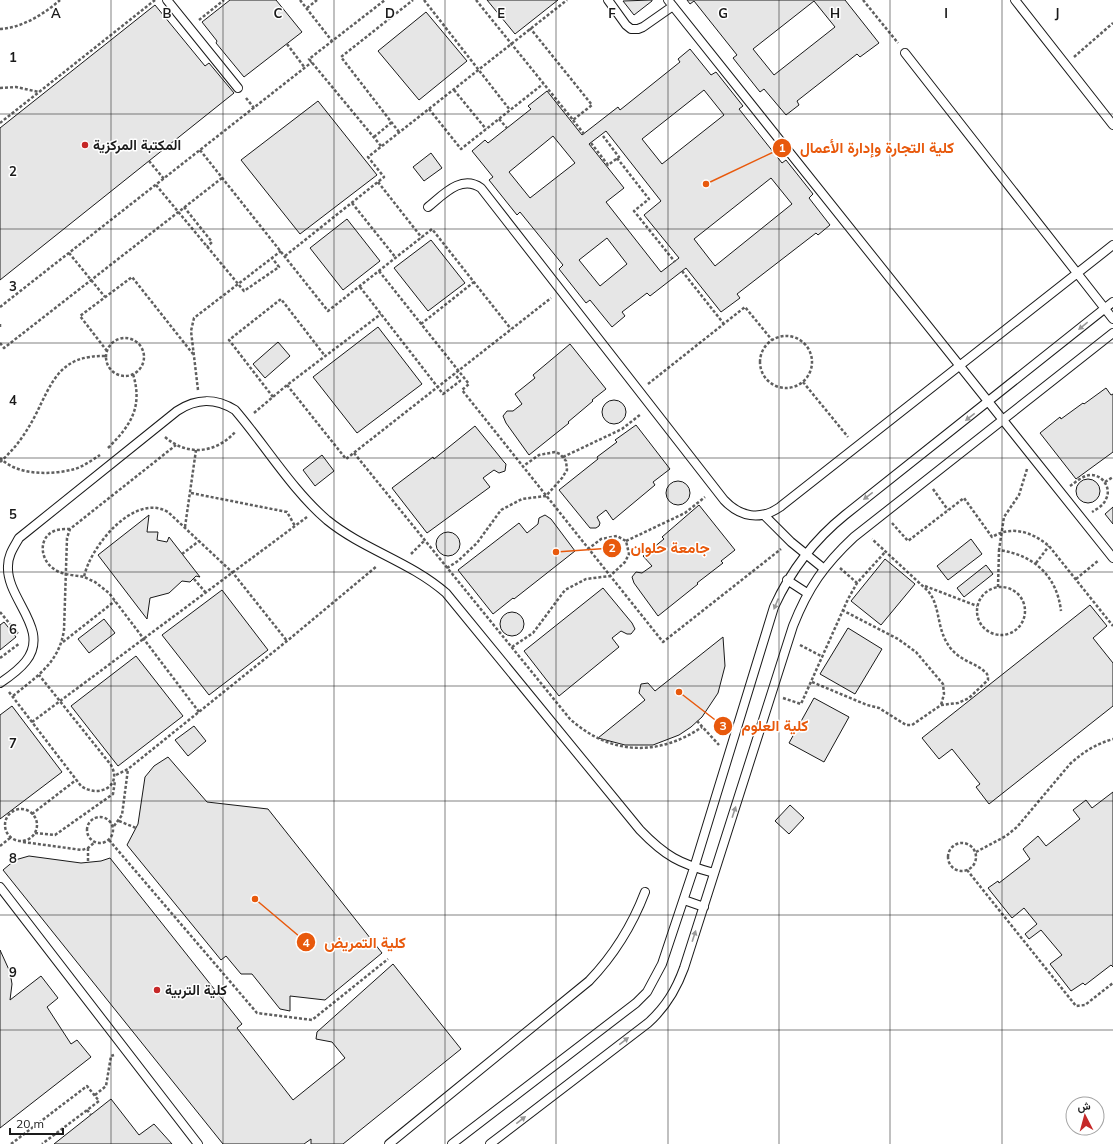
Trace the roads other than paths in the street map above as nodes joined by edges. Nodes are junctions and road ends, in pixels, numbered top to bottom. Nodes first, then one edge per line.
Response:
1 (167, 0) edge
2 (608, 0) edge
3 (1015, 0) edge
4 (671, 3) edge
5 (906, 53) road end
6 (238, 88) dead end
7 (1113, 125) edge
8 (428, 207) dead end
9 (1113, 245) edge
10 (1077, 273) junction
11 (1113, 302) edge
12 (1105, 308) junction
13 (1113, 319) edge
14 (1113, 333) edge
15 (960, 366) junction
16 (989, 402) junction
17 (1004, 421) junction
18 (764, 515) junction
19 (805, 554) junction
20 (1111, 555) edge
21 (823, 568) junction
22 (787, 580) junction
23 (807, 593) junction
24 (1, 683) edge
25 (694, 868) junction
26 (714, 873) junction
27 (0, 886) edge
28 (645, 892) dead end
29 (684, 900) junction
30 (704, 907) junction
31 (198, 1144) edge
32 (389, 1144) edge
33 (452, 1144) edge
34 (490, 1144) edge

1 - 6 lane
2 - 4 lane
3 - 7 lane
4 - 15 lane
5 - 10 lane
8 - 18 lane
9 - 10 lane
10 - 12 lane
10 - 15 lane
11 - 12 lane
12 - 13 lane
12 -> 16 lane
14 - 17 lane
15 - 16 lane
15 - 18 lane
16 - 17 lane
16 -> 19 lane
17 - 20 lane
17 - 21 lane
18 - 19 lane
19 - 21 lane
19 - 22 lane
21 - 23 lane
22 - 23 lane
22 -> 25 lane
26 -> 23 lane
24 - 25 lane
25 - 26 lane
25 - 29 lane
26 - 30 lane
27 - 31 lane
28 - 32 lane
29 - 30 lane
29 - 33 lane
34 -> 30 lane

